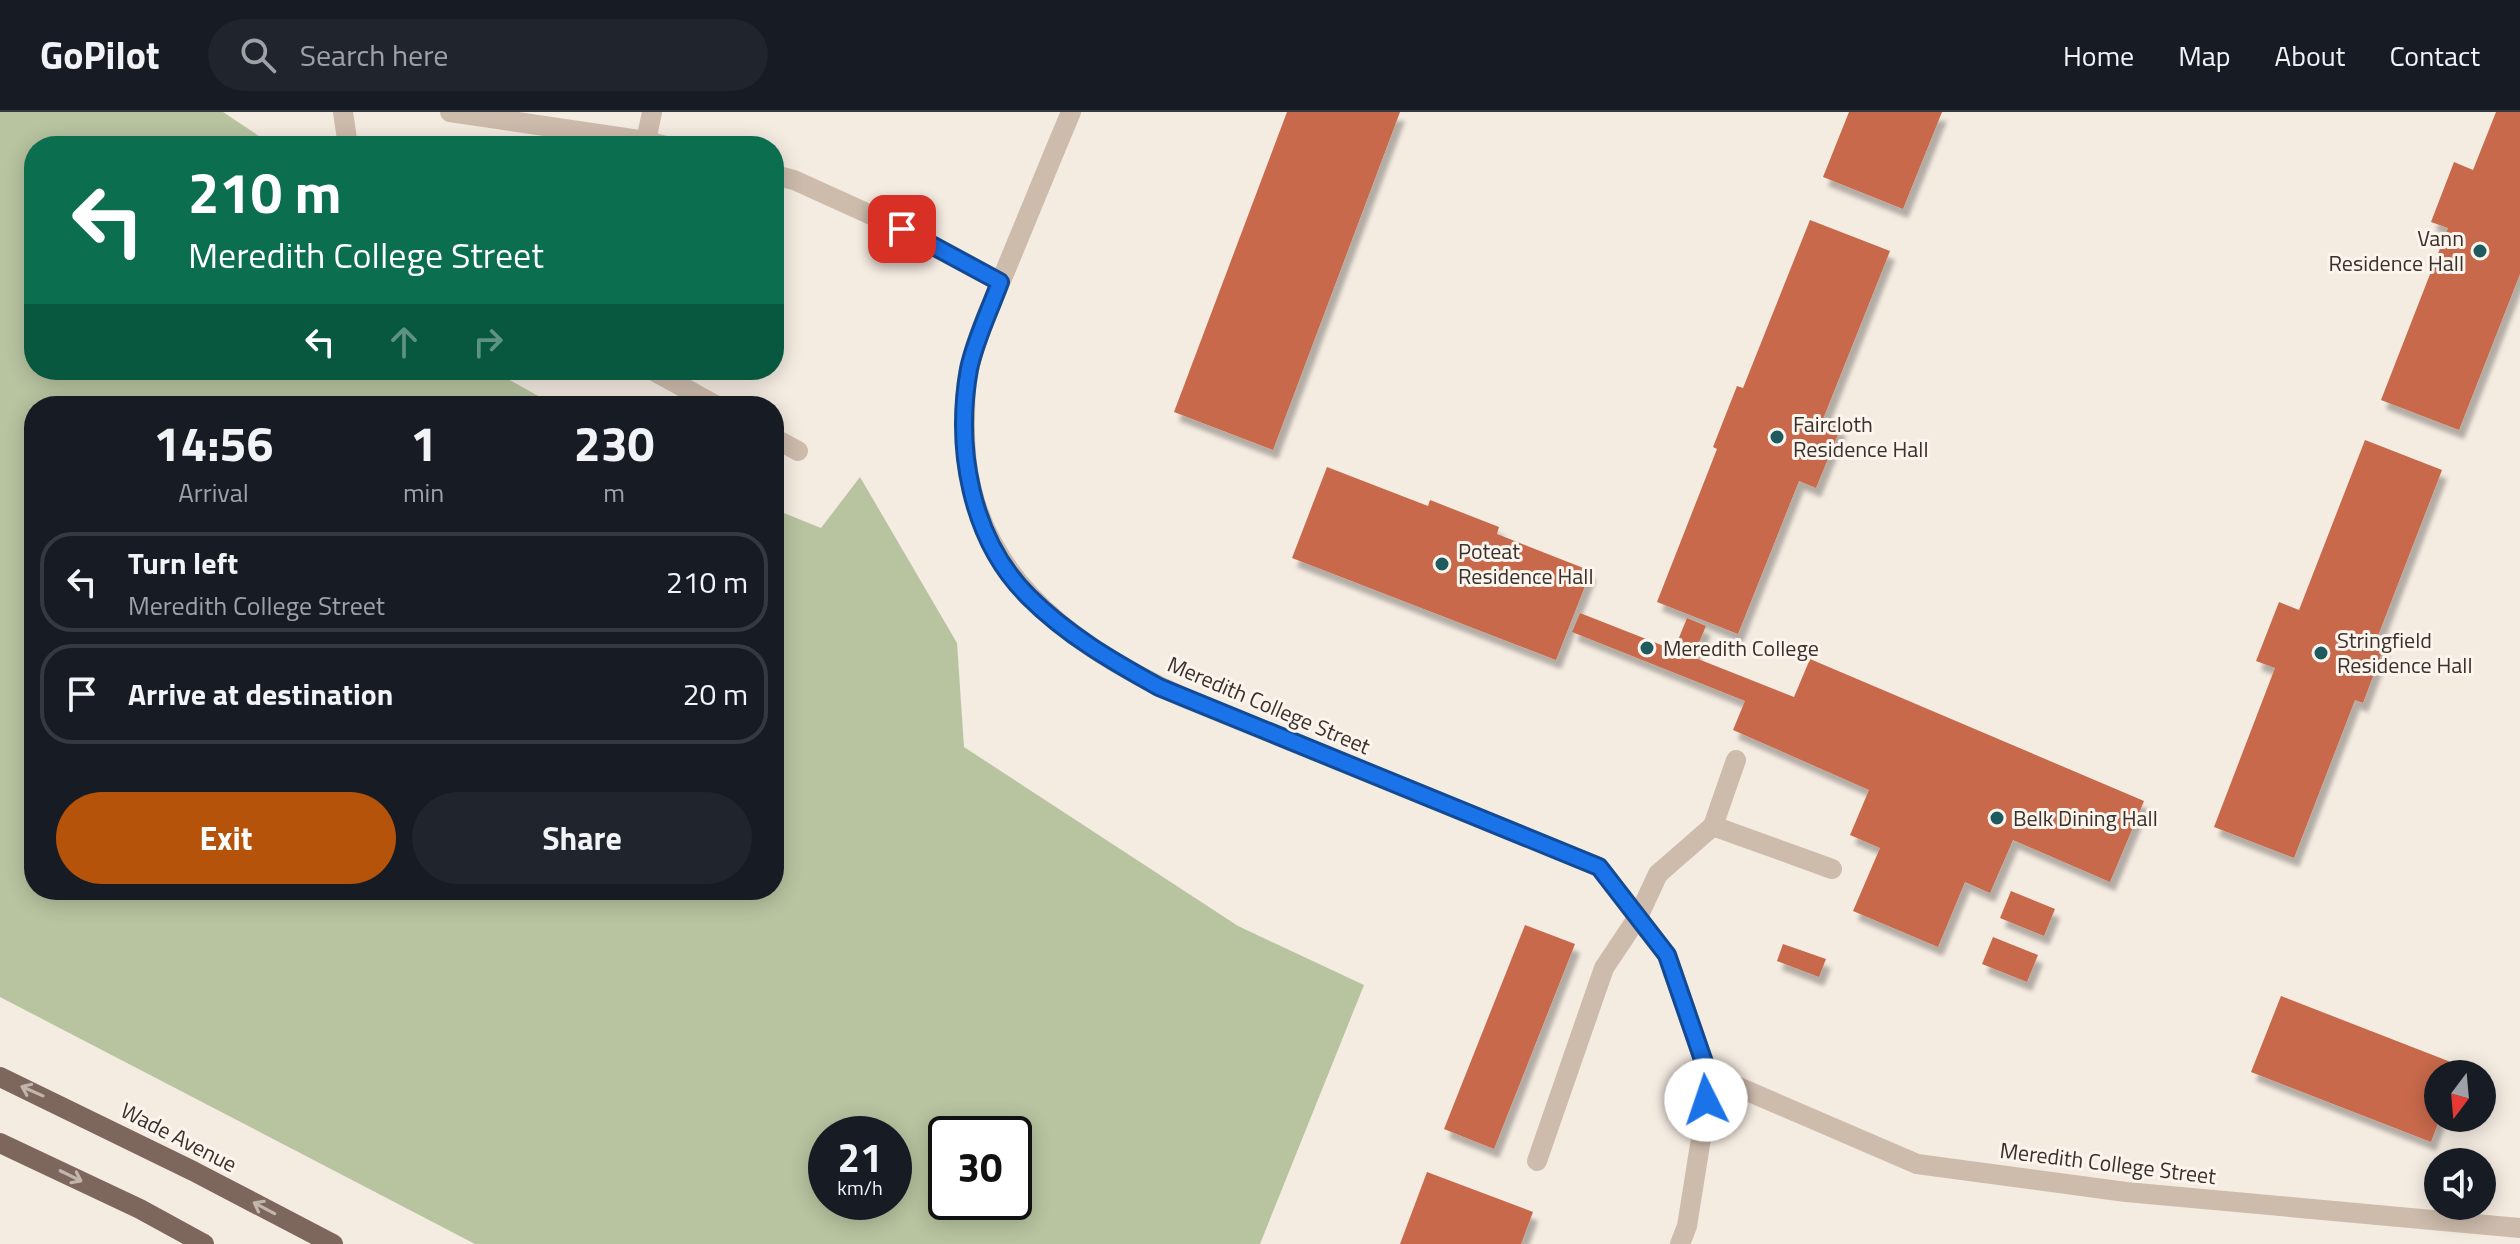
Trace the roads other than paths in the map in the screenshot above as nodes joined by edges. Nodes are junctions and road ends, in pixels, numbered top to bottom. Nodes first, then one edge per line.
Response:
1 (343, 112) edge
2 (450, 112) edge
3 (652, 112) edge
4 (1071, 112) edge
5 (347, 136) edge
6 (609, 136) edge
7 (655, 136) edge
8 (784, 178) edge
9 (1000, 282) junction
10 (670, 380) edge
11 (699, 396) edge
12 (784, 443) edge
13 (798, 451) dead end
14 (1736, 760) dead end
15 (1713, 826) junction
16 (1832, 869) dead end
17 (1638, 917) junction
18 (1708, 1074) junction
19 (0, 1077) edge
20 (0, 1143) edge
21 (1537, 1161) dead end
22 (2520, 1228) edge
23 (204, 1244) edge
24 (333, 1244) edge
25 (1680, 1244) edge

1 - 5 street
2 - 6 street
3 - 7 street
4 - 9 street, Meredith College Street
8 - 9 street
9 - 17 street, Meredith College Street
10 - 11 street
12 - 13 street
14 - 15 street
15 - 16 street
15 - 17 street
17 - 18 street, Meredith College Street
17 - 21 street
18 - 22 street, Meredith College Street
18 - 25 street, Meredith College Street
24 -> 19 main road, Wade Avenue
20 -> 23 main road

